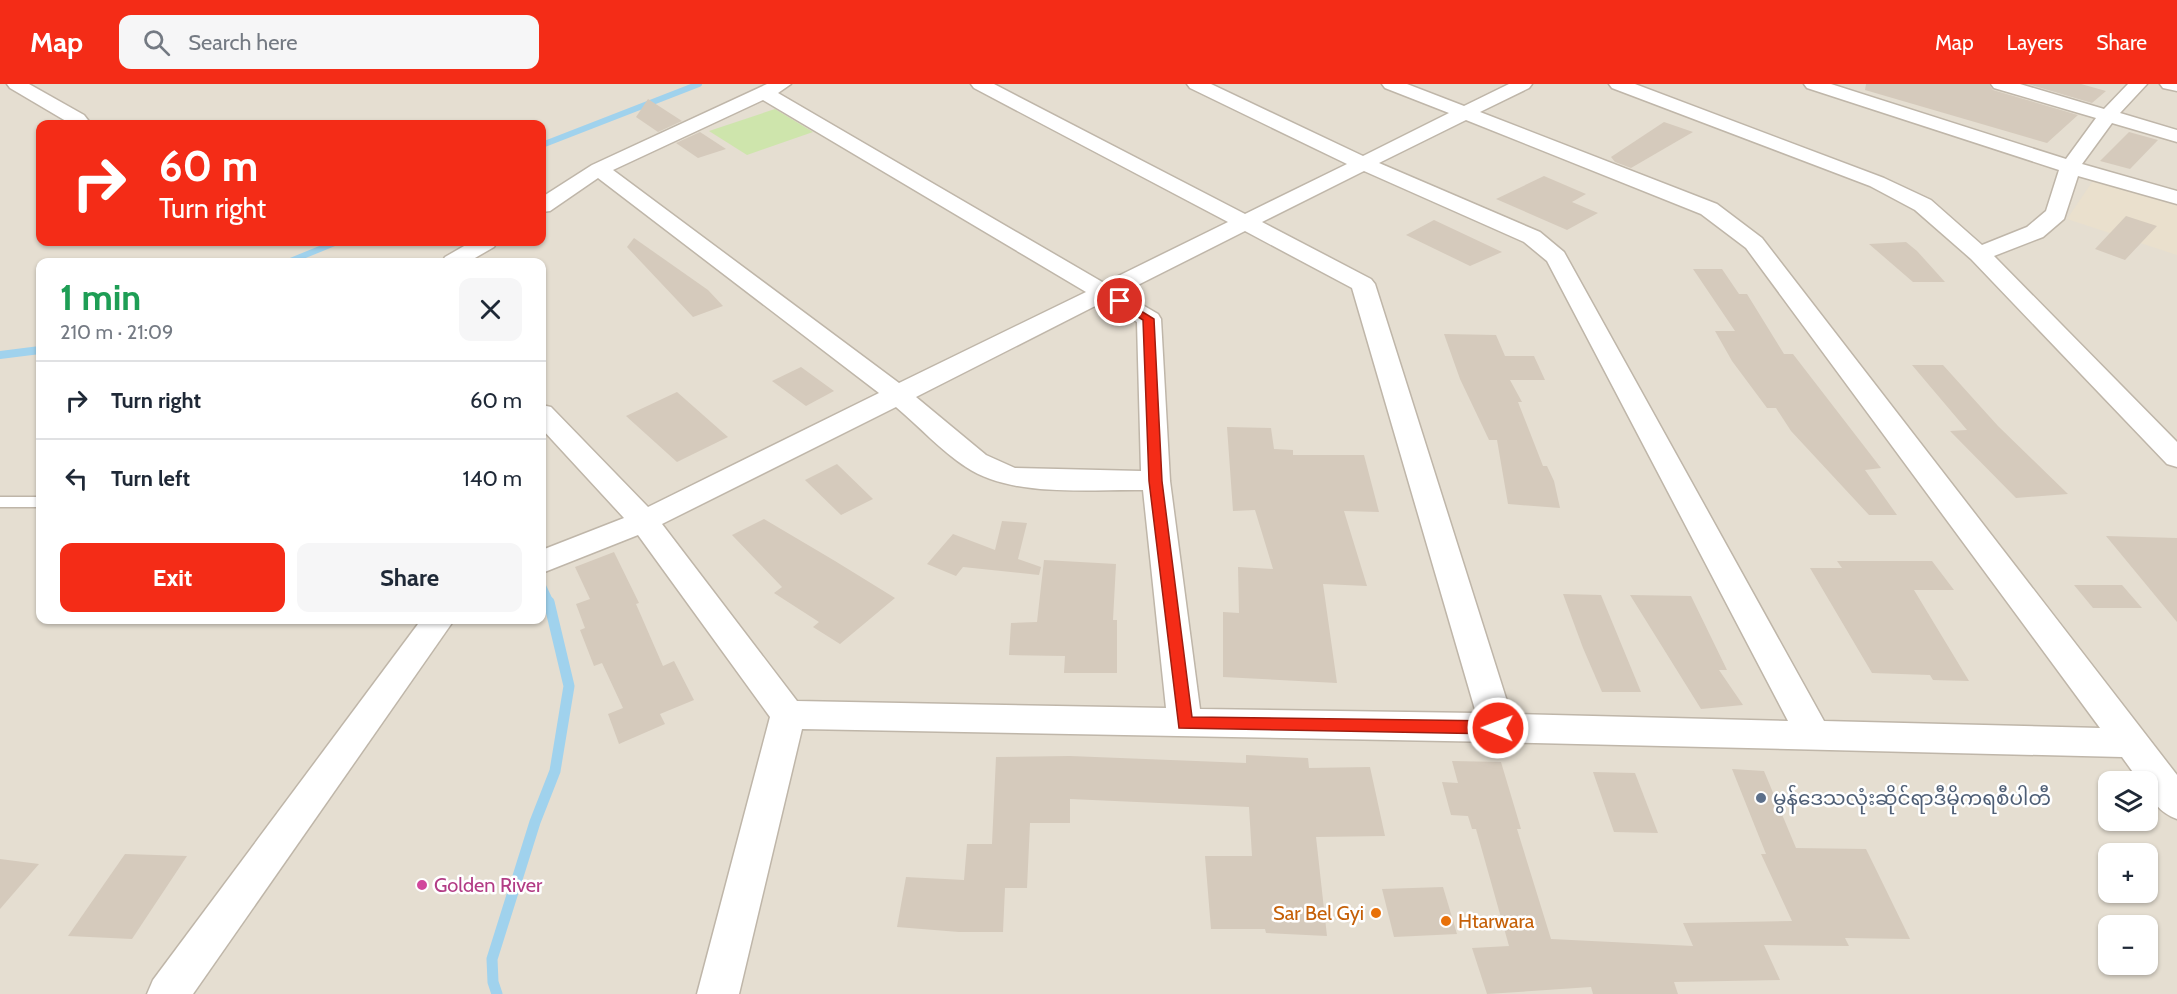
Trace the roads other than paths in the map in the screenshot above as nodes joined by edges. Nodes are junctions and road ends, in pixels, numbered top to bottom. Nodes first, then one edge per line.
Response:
1 (16, 84) edge
2 (980, 84) edge
3 (1196, 84) edge
4 (1390, 84) edge
5 (1523, 84) edge
6 (1618, 84) edge
7 (1813, 84) edge
8 (2000, 84) edge
9 (2138, 84) edge
10 (2169, 84) edge
11 (2177, 86) edge
12 (773, 88) edge
13 (1463, 112) junction
14 (2108, 115) junction
15 (78, 120) edge
16 (2177, 136) edge
17 (1364, 164) junction
18 (2070, 167) junction
19 (599, 169) junction
20 (2177, 198) edge
21 (546, 203) edge
22 (1242, 223) junction
23 (479, 246) edge
24 (1979, 254) junction
25 (460, 258) edge
26 (1106, 292) junction
27 (898, 395) junction
28 (546, 417) edge
29 (2177, 458) edge
30 (1155, 481) junction
31 (0, 502) edge
32 (36, 502) edge
33 (644, 521) junction
34 (546, 560) edge
35 (435, 624) edge
36 (788, 716) junction
37 (1185, 723) junction
38 (1498, 728) junction
39 (1814, 736) junction
40 (2130, 743) junction
41 (2177, 803) edge
42 (168, 994) edge
43 (718, 994) edge

1 - 15 street
2 - 22 street
3 - 17 street
4 - 13 street
5 - 13 street
6 - 24 street
7 - 18 street
8 - 14 street
9 - 14 street
10 - 11 street
12 - 19 street
12 - 26 street
13 - 17 street
13 - 40 street
14 - 16 street
14 - 18 street
17 - 22 street
17 - 39 street
18 - 20 street
18 - 24 street
19 - 21 street
19 - 27 street
22 - 26 street
22 - 38 street
23 - 25 street
24 - 29 street
26 - 27 street
26 - 30 street
27 - 30 street
27 - 33 street
28 - 33 street
30 - 37 street
31 - 32 lane
33 - 34 street
33 - 36 street
35 - 42 street
36 - 37 street
36 - 43 street
37 - 38 street
38 - 39 street
39 - 40 street
40 - 41 street

